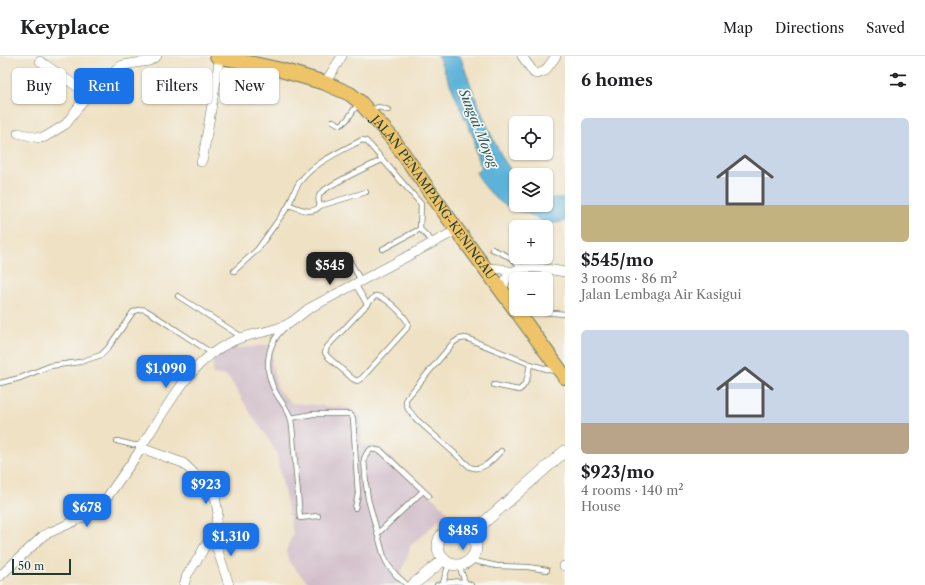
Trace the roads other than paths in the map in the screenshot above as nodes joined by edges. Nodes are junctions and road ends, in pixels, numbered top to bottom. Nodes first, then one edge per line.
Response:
1 (157, 56) edge
2 (219, 56) edge
3 (342, 56) edge
4 (522, 56) edge
5 (556, 56) edge
6 (40, 61) dead end
7 (118, 68) edge
8 (325, 83) junction
9 (74, 84) edge
10 (81, 104) edge
11 (365, 107) junction
12 (388, 110) dead end
13 (333, 121) dead end
14 (18, 133) dead end
15 (382, 160) junction
16 (201, 162) dead end
17 (366, 192) dead end
18 (433, 196) junction
19 (420, 204) junction
20 (289, 205) junction
21 (320, 206) junction
22 (420, 229) junction
23 (457, 230) junction
24 (433, 242) junction
25 (492, 248) dead end
26 (383, 249) dead end
27 (348, 258) dead end
28 (485, 268) junction
29 (522, 269) junction
30 (234, 271) dead end
31 (511, 272) joint
32 (565, 272) edge
33 (509, 275) edge
34 (358, 282) junction
35 (502, 291) junction
36 (178, 296) dead end
37 (367, 304) junction
38 (553, 313) edge
39 (565, 314) edge
40 (288, 324) junction
41 (242, 337) junction
42 (213, 354) junction
43 (530, 364) junction
44 (563, 375) edge
45 (0, 383) edge
46 (494, 385) dead end
47 (291, 418) junction
48 (117, 442) dead end
49 (142, 447) junction
50 (501, 451) dead end
51 (565, 451) edge
52 (423, 491) junction
53 (429, 496) dead end
54 (355, 508) dead end
55 (318, 516) dead end
56 (472, 533) junction
57 (378, 534) junction
58 (213, 536) junction
59 (470, 560) junction
60 (451, 562) junction
61 (547, 570) dead end
62 (0, 576) edge
63 (465, 583) edge
64 (444, 584) edge
65 (184, 585) edge
66 (229, 585) edge
67 (407, 585) edge
68 (413, 585) edge
69 (437, 585) edge
70 (471, 585) edge

1 - 7 street
2 - 8 main road, JALAN PENAMPANG-KENINGAU
2 - 16 street
3 - 8 street
4 - 5 street
6 - 9 street
8 - 11 main road, JALAN PENAMPANG-KENINGAU
10 - 14 street
11 - 12 lane
11 - 13 lane
11 - 18 main road, JALAN PENAMPANG-KENINGAU
15 - 19 lane
15 - 20 lane
15 - 21 lane
17 - 21 lane
18 - 19 lane
18 - 23 main road, JALAN PENAMPANG-KENINGAU
19 - 22 lane
20 - 21 lane
20 - 30 lane
22 - 24 lane
22 - 26 lane
23 - 24 street
23 - 28 main road, JALAN PENAMPANG-KENINGAU
24 - 34 street
25 - 29 lane
27 - 34 lane
28 - 31 street
28 - 35 main road, JALAN PENAMPANG-KENINGAU
29 - 31 street
29 - 32 street
33 - 35 street
34 - 37 lane
34 - 40 street
35 - 44 main road, JALAN PENAMPANG-KENINGAU
36 - 41 lane
37 - 37 lane
38 - 39 lane
40 - 41 street
40 - 47 lane
41 - 42 street
42 - 45 lane
42 - 49 street
43 - 44 lane
43 - 46 lane
43 - 50 lane
47 - 54 lane
47 - 55 lane
48 - 49 lane
49 - 58 street
49 - 62 street
51 - 56 street
52 - 53 lane
52 - 57 lane
52 - 57 lane
56 - 59 street
56 - 60 street
57 - 67 lane
58 - 65 street
58 - 66 street
59 - 60 street
59 - 61 lane
60 - 63 lane
60 - 64 lane
60 - 68 street
63 - 64 lane
63 - 70 lane
64 - 69 lane

